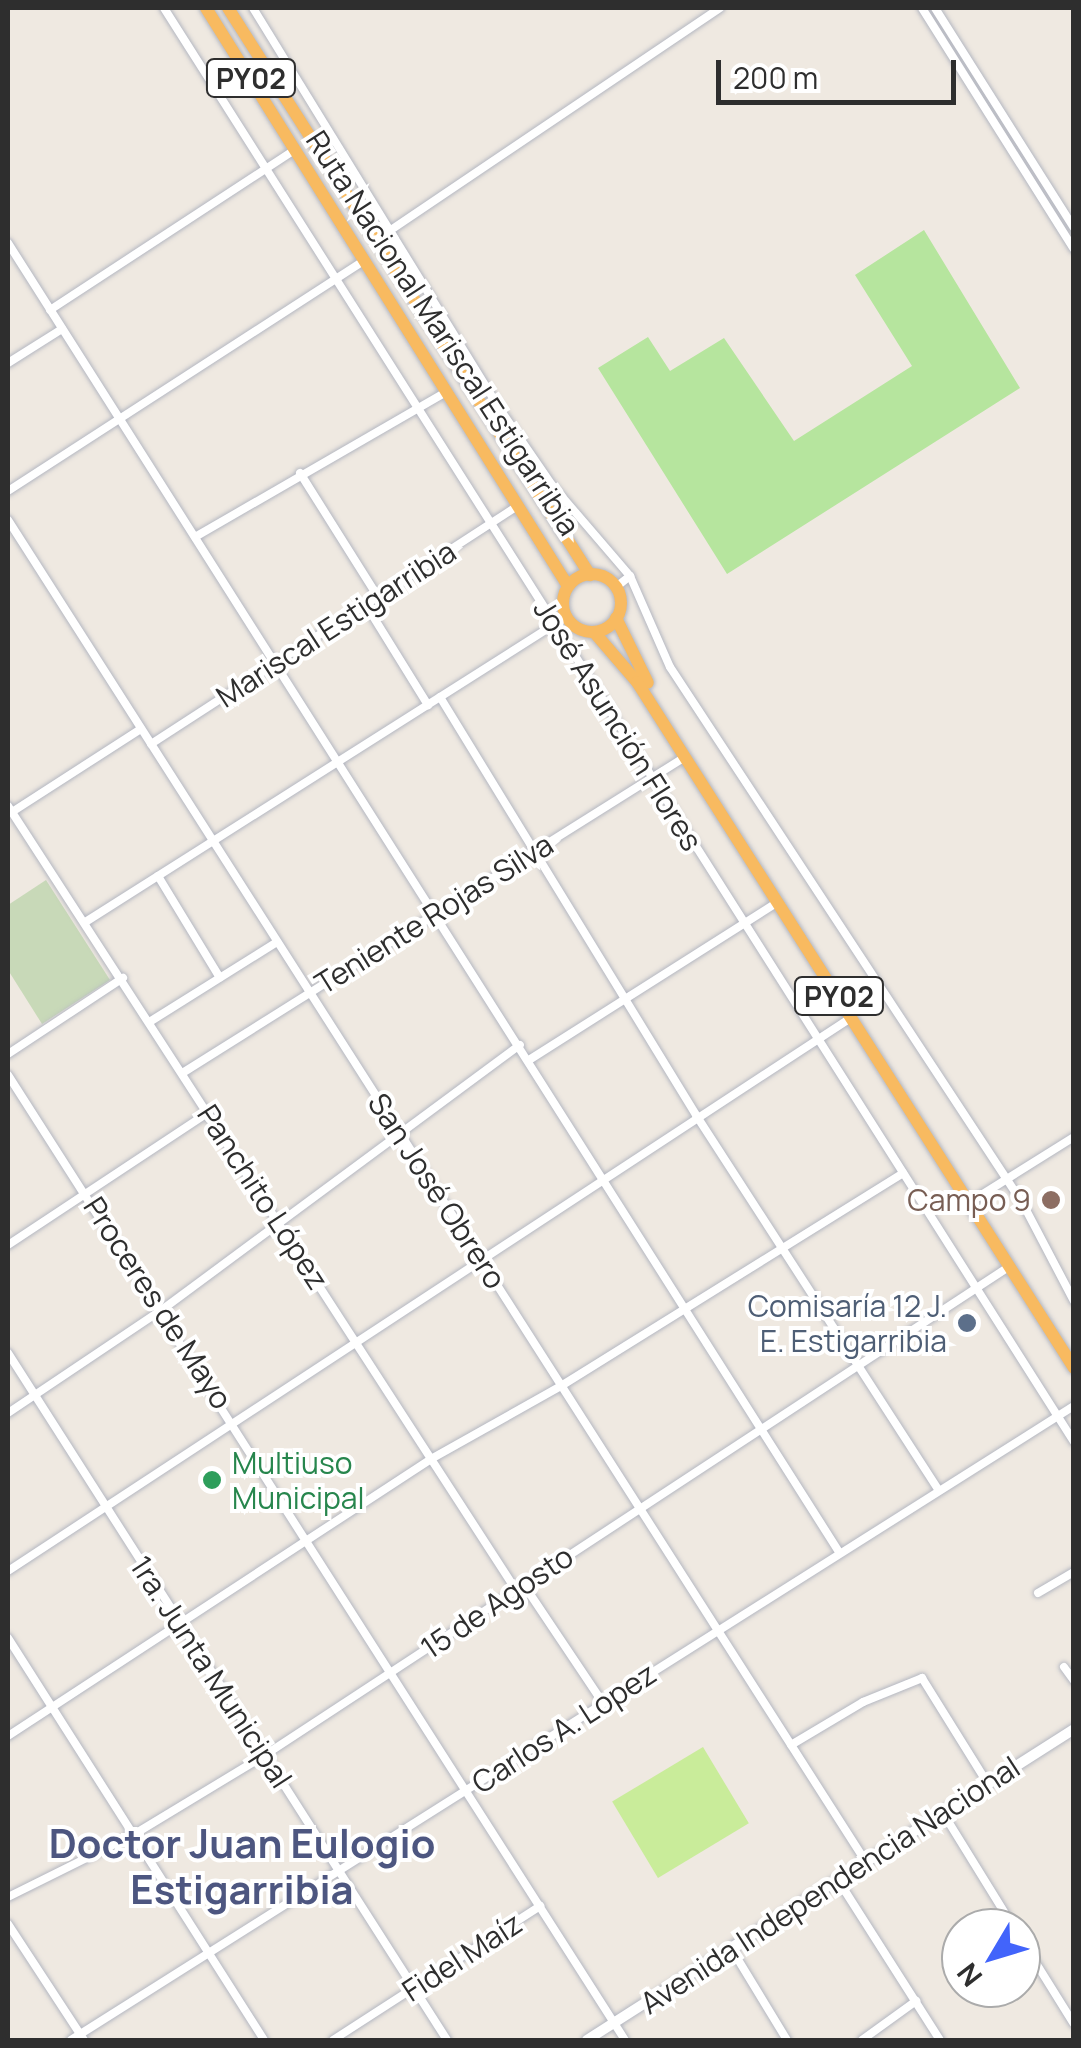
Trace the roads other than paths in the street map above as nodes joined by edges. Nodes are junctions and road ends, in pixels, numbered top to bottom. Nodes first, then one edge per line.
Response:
1 (164, 8) edge
2 (206, 8) edge
3 (228, 8) edge
4 (253, 8) edge
5 (720, 8) edge
6 (922, 8) edge
7 (935, 8) edge
8 (1008, 123) junction
9 (998, 129) junction
10 (296, 149) junction
11 (266, 171) junction
12 (1074, 228) edge
13 (389, 230) junction
14 (376, 240) junction
15 (8, 246) edge
16 (1074, 248) edge
17 (366, 258) junction
18 (335, 279) junction
19 (50, 310) junction
20 (62, 328) junction
21 (8, 363) edge
22 (450, 390) junction
23 (417, 411) junction
24 (120, 418) junction
25 (300, 473) junction
26 (8, 490) edge
27 (522, 504) junction
28 (8, 520) edge
29 (490, 524) junction
30 (195, 537) junction
31 (590, 575) junction
32 (630, 576) junction
33 (568, 586) junction
34 (616, 587) junction
35 (378, 596) junction
36 (366, 605) junction
37 (616, 618) junction
38 (560, 621) junction
39 (594, 632) junction
40 (274, 664) junction
41 (440, 698) junction
42 (428, 705) junction
43 (141, 729) junction
44 (151, 744) junction
45 (686, 756) junction
46 (336, 763) junction
47 (651, 778) junction
48 (10, 809) edge
49 (213, 841) junction
50 (536, 848) junction
51 (158, 876) junction
52 (778, 902) junction
53 (432, 915) junction
54 (87, 921) junction
55 (744, 925) junction
56 (277, 942) junction
57 (123, 978) junction
58 (220, 978) junction
59 (310, 992) junction
60 (624, 996) junction
61 (852, 1017) junction
62 (150, 1021) junction
63 (817, 1039) junction
64 (520, 1045) junction
65 (8, 1054) edge
66 (529, 1060) junction
67 (184, 1072) junction
68 (8, 1075) edge
69 (209, 1112) junction
70 (696, 1116) junction
71 (398, 1130) junction
72 (1074, 1137) edge
73 (903, 1172) junction
74 (601, 1176) junction
75 (1006, 1180) junction
76 (87, 1192) junction
77 (975, 1198) junction
78 (280, 1224) junction
79 (8, 1245) edge
80 (785, 1248) junction
81 (478, 1257) junction
82 (1010, 1266) junction
83 (975, 1288) junction
84 (1074, 1301) edge
85 (163, 1310) junction
86 (686, 1310) junction
87 (355, 1340) junction
88 (1074, 1352) edge
89 (8, 1354) edge
90 (859, 1364) junction
91 (1074, 1368) edge
92 (562, 1386) junction
93 (34, 1395) junction
94 (1074, 1406) edge
95 (8, 1413) edge
96 (1056, 1416) junction
97 (233, 1420) junction
98 (760, 1428) junction
99 (1074, 1442) edge
100 (431, 1459) junction
101 (939, 1490) junction
102 (638, 1507) junction
103 (106, 1508) junction
104 (309, 1541) junction
105 (840, 1552) junction
106 (8, 1571) edge
107 (1074, 1572) edge
108 (520, 1588) junction
109 (1038, 1594) dead end
110 (180, 1625) junction
111 (717, 1630) junction
112 (8, 1638) edge
113 (1064, 1667) dead end
114 (393, 1672) junction
115 (1074, 1681) edge
116 (602, 1703) junction
117 (52, 1708) junction
118 (1074, 1729) edge
119 (8, 1736) edge
120 (790, 1745) junction
121 (265, 1755) junction
122 (988, 1784) junction
123 (466, 1790) junction
124 (943, 1813) junction
125 (134, 1836) junction
126 (866, 1862) junction
127 (338, 1871) junction
128 (838, 1880) junction
129 (8, 1897) edge
130 (540, 1906) junction
131 (1002, 1908) edge
132 (8, 1924) edge
133 (731, 1948) junction
134 (209, 1954) junction
135 (1041, 1971) edge
136 (414, 1989) junction
137 (916, 2001) junction
138 (614, 2023) junction
139 (1074, 2024) edge
140 (82, 2038) edge
141 (783, 2039) edge
142 (71, 2040) edge
143 (264, 2040) edge
144 (333, 2040) edge
145 (446, 2040) edge
146 (586, 2040) edge
147 (625, 2040) edge
148 (862, 2040) edge
149 (940, 2040) edge

1 - 11 street, José Asunción Flores
2 - 10 highway, Ruta Nacional Mariscal Estigarribia / PY02
3 - 14 highway, Ruta Nacional Mariscal Estigarribia / PY02
4 - 13 street
5 - 13 street
6 - 9 street
7 - 8 street
8 - 9 street
8 - 12 street
9 - 16 street
10 - 11 street
10 - 17 highway, Ruta Nacional Mariscal Estigarribia / PY02
11 - 18 street, José Asunción Flores
11 - 19 street
13 - 14 street
13 - 32 street
14 - 31 highway, Ruta Nacional Mariscal Estigarribia / PY02
15 - 19 street
17 - 18 street
17 - 22 highway, Ruta Nacional Mariscal Estigarribia / PY02
18 - 23 street, José Asunción Flores
18 - 24 street
19 - 20 street
20 - 21 street
20 - 24 street
22 - 23 street
22 - 27 highway, Ruta Nacional Mariscal Estigarribia / PY02
23 - 25 street
23 - 29 street, José Asunción Flores
24 - 26 street
24 - 30 street
25 - 30 street
25 - 35 street
27 - 29 street, Mariscal Estigarribia
27 - 33 highway, Ruta Nacional Mariscal Estigarribia / PY02
28 - 43 street, San José Obrero
29 - 35 street, Mariscal Estigarribia
29 - 38 street, José Asunción Flores
30 - 40 street
31 - 33 highway
31 - 34 highway
32 - 34 street
32 - 75 street
33 - 38 highway
34 - 37 highway, PY02
35 - 36 street, Mariscal Estigarribia
36 - 40 street, Mariscal Estigarribia
36 - 42 street
37 - 39 highway
37 - 77 highway, PY02
38 - 39 highway, PY02
38 - 41 street
38 - 47 street, José Asunción Flores
39 - 45 highway, PY02
40 - 44 street, Mariscal Estigarribia
40 - 46 street
41 - 42 street
41 - 50 street
42 - 46 street
43 - 44 street, San José Obrero
43 - 48 street
44 - 49 street, San José Obrero
45 - 47 street, Teniente Rojas Silva
45 - 52 highway, PY02
46 - 49 street
46 - 53 street
47 - 50 street, Teniente Rojas Silva
47 - 55 street, José Asunción Flores
48 - 54 street, Panchito López
49 - 51 street
49 - 56 street, San José Obrero
50 - 53 street, Teniente Rojas Silva
50 - 60 street
51 - 54 street
51 - 58 street
52 - 55 street
52 - 61 highway, PY02
53 - 59 street, Teniente Rojas Silva
53 - 64 street
54 - 57 street, Panchito López
55 - 60 street
55 - 63 street, José Asunción Flores
56 - 58 street
56 - 59 street, San José Obrero
57 - 62 street, Panchito López
57 - 65 street
58 - 62 street
59 - 67 street, Teniente Rojas Silva
59 - 71 street, San José Obrero
60 - 66 street
60 - 70 street
61 - 63 street
61 - 82 highway, PY02
62 - 67 street, Panchito López
63 - 70 street
63 - 73 street, José Asunción Flores
64 - 66 street
64 - 71 street
66 - 74 street
67 - 69 street, Panchito López
68 - 76 street, Proceres de Mayo
69 - 76 street
69 - 78 street, Panchito López
70 - 74 street
70 - 80 street
71 - 78 street
71 - 81 street, San José Obrero
72 - 75 street
73 - 80 street
73 - 83 street, José Asunción Flores
74 - 81 street
74 - 86 street
75 - 77 street
75 - 84 street
76 - 79 street
76 - 85 street, Proceres de Mayo
77 - 88 highway, PY02
78 - 85 street
78 - 87 street, Panchito López
80 - 86 street
80 - 90 street
81 - 87 street
81 - 92 street, San José Obrero
82 - 83 street, 15 de Agosto
82 - 91 highway, PY02
83 - 90 street, 15 de Agosto
83 - 96 street, José Asunción Flores
85 - 93 street
85 - 97 street, Proceres de Mayo
86 - 92 street
86 - 98 street
87 - 97 street
87 - 100 street, Panchito López
89 - 93 street, 1ra. Junta Municipal
90 - 98 street, 15 de Agosto
90 - 101 street
92 - 100 street
92 - 102 street, San José Obrero
93 - 95 street
93 - 103 street, 1ra. Junta Municipal
94 - 96 street, Carlos A. Lopez
96 - 99 street, José Asunción Flores
96 - 101 street, Carlos A. Lopez
97 - 103 street
97 - 104 street, Proceres de Mayo
98 - 102 street, 15 de Agosto
98 - 105 street
100 - 104 street
100 - 108 street, Panchito López
101 - 105 street, Carlos A. Lopez
102 - 108 street, 15 de Agosto
102 - 111 street, San José Obrero
103 - 106 street
103 - 110 street, 1ra. Junta Municipal
104 - 110 street
104 - 114 street, Proceres de Mayo
105 - 111 street, Carlos A. Lopez
107 - 109 street
108 - 114 street, 15 de Agosto
108 - 116 street, Panchito López
110 - 117 street
110 - 121 street, 1ra. Junta Municipal
111 - 116 street, Carlos A. Lopez
111 - 120 street, San José Obrero
112 - 117 street
113 - 115 street
114 - 121 street, 15 de Agosto
114 - 123 street, Proceres de Mayo
116 - 123 street, Carlos A. Lopez
117 - 119 street
117 - 125 street
118 - 122 main road, Avenida Independencia Nacional
120 - 122 street
120 - 126 street, San José Obrero
121 - 125 street, 15 de Agosto
121 - 127 street, 1ra. Junta Municipal
122 - 124 main road, Avenida Independencia Nacional
123 - 127 street, Carlos A. Lopez
123 - 130 street, Proceres de Mayo
124 - 126 main road, Avenida Independencia Nacional
124 - 131 street
125 - 129 street, 15 de Agosto
125 - 134 street
126 - 128 main road, Avenida Independencia Nacional
127 - 134 street, Carlos A. Lopez
127 - 136 street, 1ra. Junta Municipal
128 - 133 main road, Avenida Independencia Nacional
128 - 137 street
130 - 136 street, Fidel Maíz
130 - 138 street, Proceres de Mayo
132 - 140 street
133 - 138 main road, Avenida Independencia Nacional
133 - 141 street
134 - 140 street, Carlos A. Lopez
134 - 143 street
135 - 139 street
136 - 144 street, Fidel Maíz
136 - 145 street, 1ra. Junta Municipal
137 - 148 street
137 - 149 street
138 - 146 main road, Avenida Independencia Nacional
138 - 147 street, Proceres de Mayo
140 - 142 street, Carlos A. Lopez

